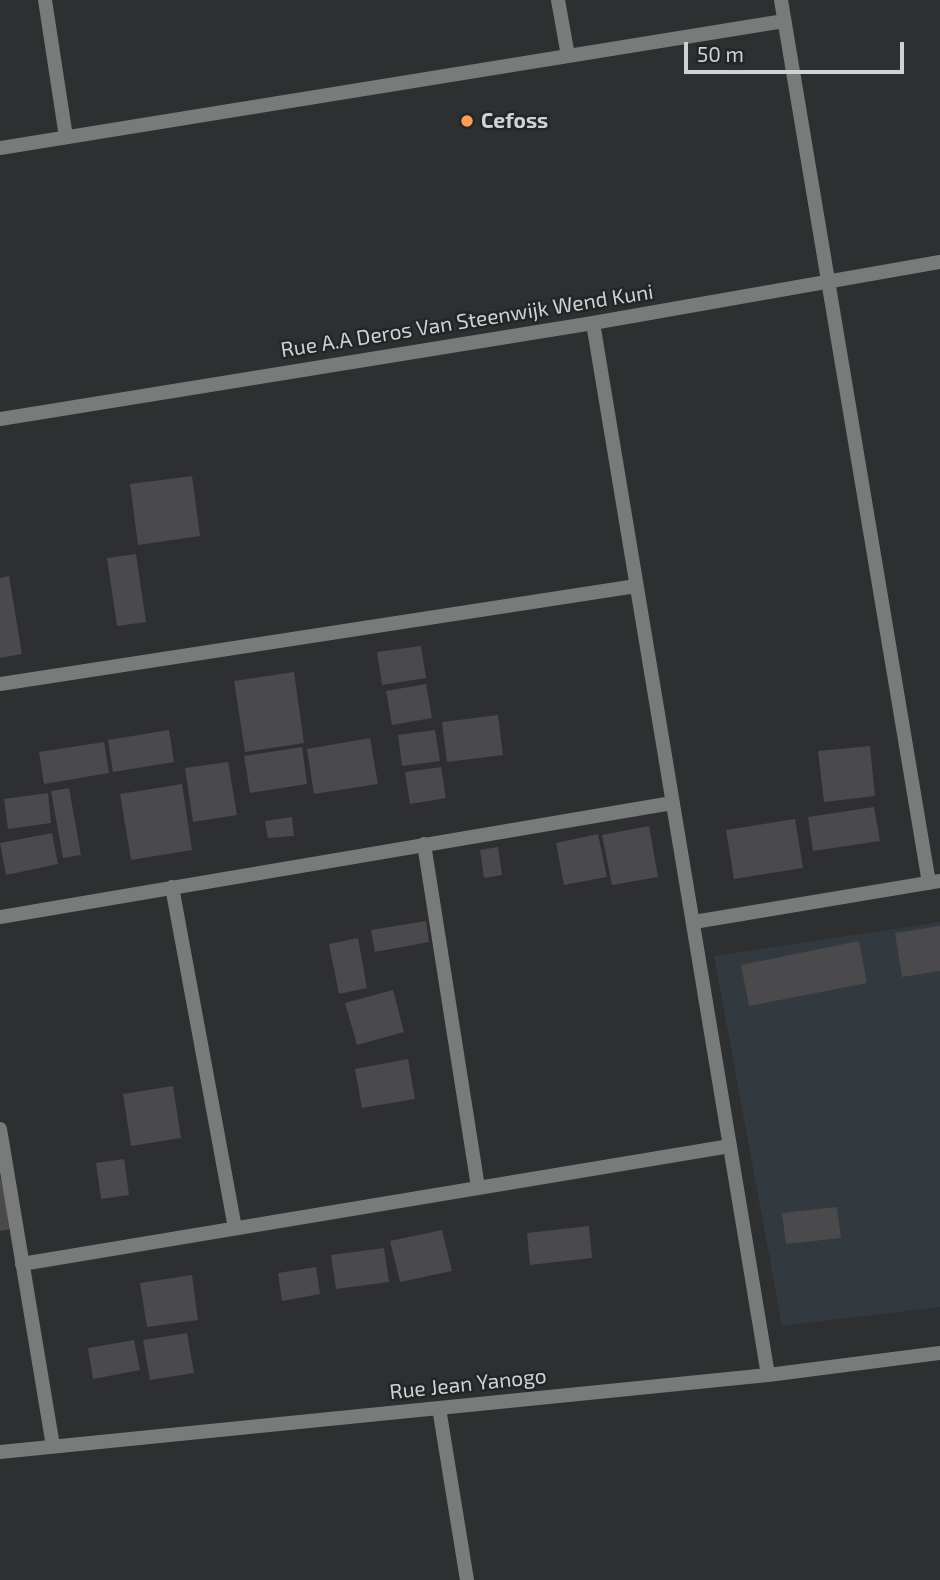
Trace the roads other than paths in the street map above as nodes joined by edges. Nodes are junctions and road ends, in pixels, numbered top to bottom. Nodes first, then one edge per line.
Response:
1 (45, 0) edge
2 (558, 0) edge
3 (781, 0) edge
4 (784, 21) junction
5 (568, 56) junction
6 (66, 137) junction
7 (0, 148) edge
8 (940, 262) edge
9 (828, 281) junction
10 (593, 323) junction
11 (0, 419) edge
12 (636, 586) junction
13 (0, 684) edge
14 (672, 803) junction
15 (424, 844) junction
16 (934, 882) edge
17 (173, 887) junction
18 (0, 917) edge
19 (694, 922) junction
20 (0, 1129) edge
21 (730, 1146) junction
22 (478, 1187) junction
23 (235, 1228) junction
24 (22, 1264) junction
25 (940, 1353) edge
26 (768, 1375) junction
27 (439, 1408) junction
28 (53, 1446) junction
29 (0, 1452) edge
30 (467, 1580) edge

1 - 6 street
2 - 5 street
3 - 4 street
4 - 5 street
4 - 9 street
5 - 6 street
6 - 7 street
8 - 9 street, Rue A.A Deros Van Steenwijk Wend Kuni
9 - 10 street, Rue A.A Deros Van Steenwijk Wend Kuni
9 - 16 street
10 - 11 street, Rue A.A Deros Van Steenwijk Wend Kuni
10 - 12 street
12 - 13 street
12 - 14 street
14 - 15 street
14 - 19 street
15 - 17 street
15 - 22 street
16 - 19 street
17 - 18 street
17 - 23 street
19 - 21 street
20 - 24 street
21 - 22 street
21 - 26 street
22 - 23 street
23 - 24 street
24 - 28 street
25 - 26 street, Rue Jean Yanogo
26 - 27 street, Rue Jean Yanogo
27 - 28 street, Rue Jean Yanogo
27 - 30 street
28 - 29 street, Rue Jean Yanogo

